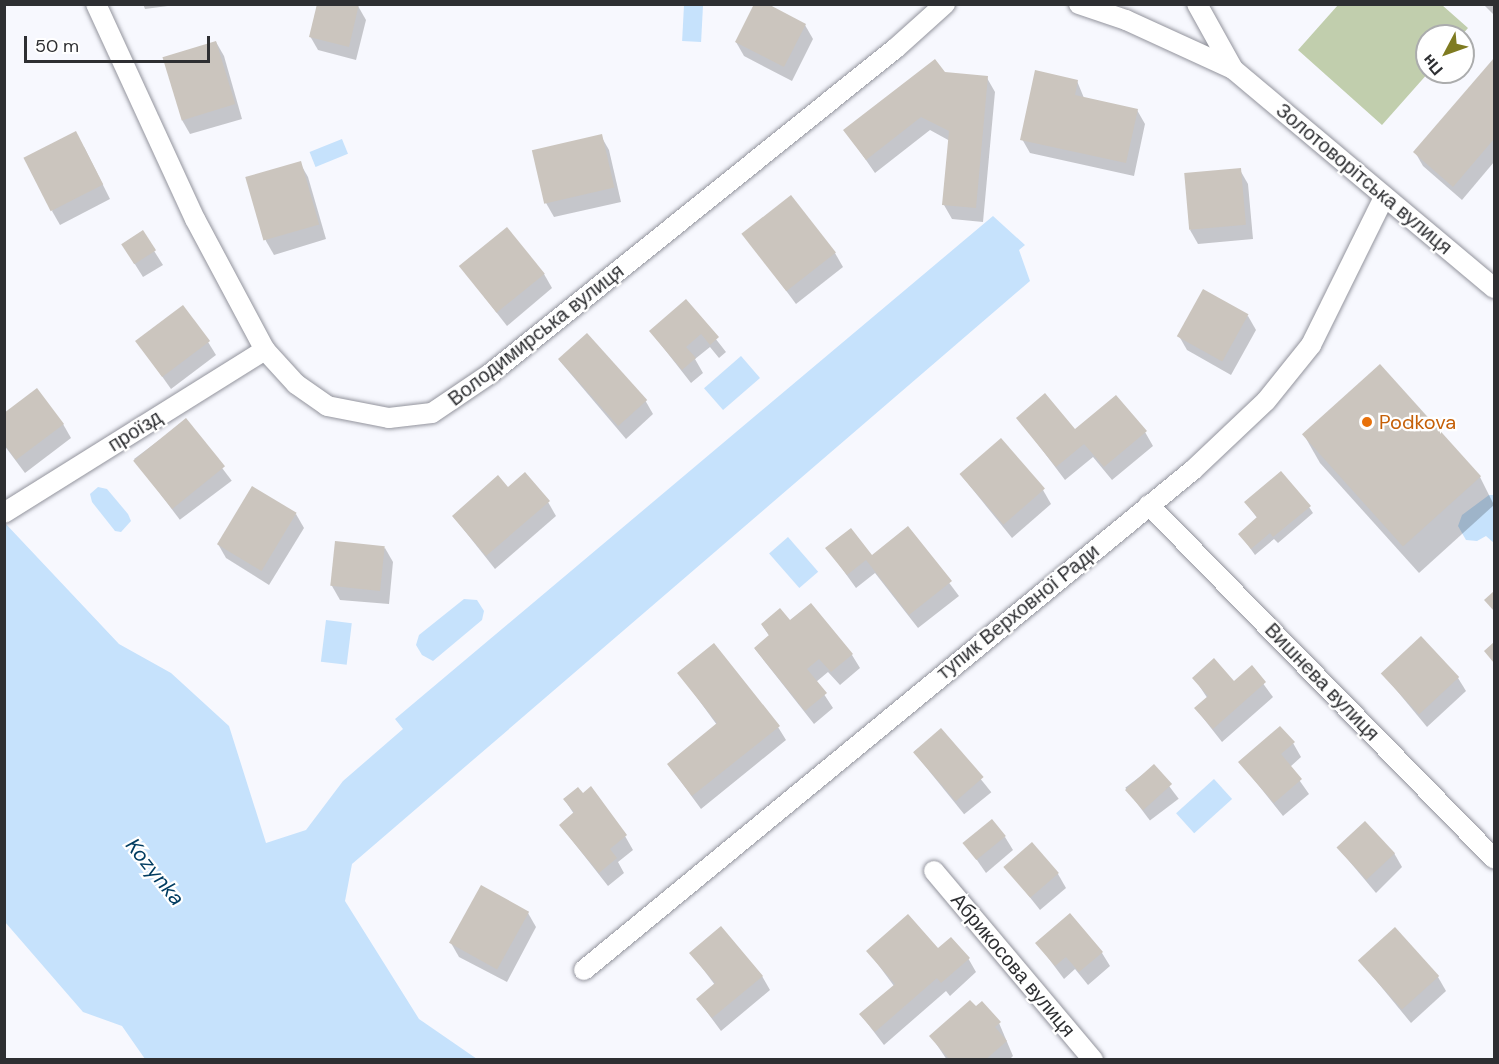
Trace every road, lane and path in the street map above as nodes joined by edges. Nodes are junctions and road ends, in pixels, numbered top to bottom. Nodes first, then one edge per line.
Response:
1 (96, 4) edge
2 (945, 4) edge
3 (1079, 4) edge
4 (1197, 4) edge
5 (1128, 12) edge
6 (1233, 69) junction
7 (1384, 197) junction
8 (1494, 288) edge
9 (265, 350) junction
10 (1149, 505) junction
11 (4, 513) edge
12 (1494, 859) edge
13 (934, 871) dead end
14 (584, 970) dead end
15 (1093, 1059) edge

1 - 9 street, Володимирська вулиця
2 - 9 street, Володимирська вулиця
3 - 5 street, Золотоворітська вулиця
4 - 6 street, Золотоворітська вулиця
5 - 6 street, Золотоворітська вулиця
6 - 7 street, Золотоворітська вулиця
7 - 8 street, Золотоворітська вулиця
7 - 10 street, тупик Верховної Ради
9 - 11 street, проїзд
10 - 12 street, Вишнева вулиця
10 - 14 street, тупик Верховної Ради
13 - 15 street, Абрикосова вулиця

